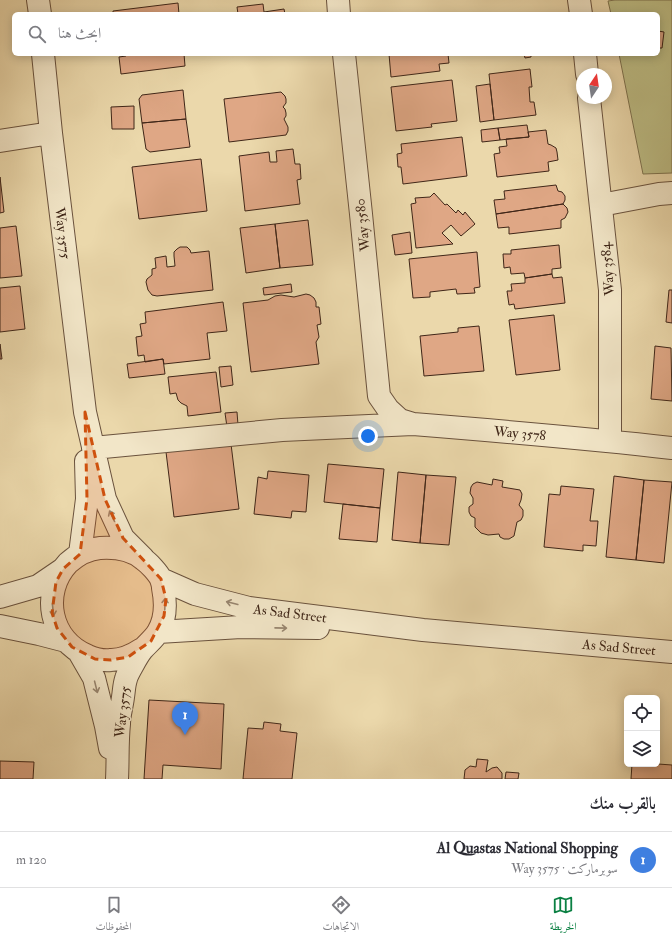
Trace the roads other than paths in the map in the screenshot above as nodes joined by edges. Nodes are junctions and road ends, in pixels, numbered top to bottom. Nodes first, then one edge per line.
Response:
1 (38, 0) edge
2 (338, 0) edge
3 (579, 0) edge
4 (40, 12) edge
5 (339, 12) edge
6 (580, 12) edge
7 (43, 56) edge
8 (344, 56) edge
9 (585, 56) edge
10 (586, 68) edge
11 (590, 104) edge
12 (51, 133) junction
13 (0, 141) edge
14 (672, 193) edge
15 (601, 205) junction
16 (379, 396) joint
17 (85, 412) junction
18 (413, 424) junction
19 (610, 441) junction
20 (93, 448) junction
21 (672, 448) edge
22 (80, 554) junction
23 (143, 558) junction
24 (63, 569) junction
25 (161, 579) junction
26 (0, 597) edge
27 (0, 626) edge
28 (423, 630) junction
29 (158, 632) junction
30 (72, 647) junction
31 (142, 649) junction
32 (672, 652) edge
33 (117, 779) edge

1 - 4 street
2 - 5 street
3 - 6 street
7 - 12 street, Way 3575
8 - 16 street, Way 3580
9 - 10 street
11 - 15 street, Way 3584
12 - 13 street
12 - 17 street, Way 3575
14 - 15 street
15 - 19 street, Way 3584
16 - 18 street, Way 3578
17 - 20 street, Way 3575
17 - 22 street, Way 3575
18 - 19 street, Way 3578
18 - 20 street
19 - 21 street, Way 3578
23 -> 20 street, Way 3575
22 - 23 street
22 - 24 street
23 - 25 street
24 - 26 street
24 -> 30 street
28 -> 25 street, As Sad Street
29 -> 25 street
27 - 30 street
29 -> 28 street, As Sad Street
28 - 32 street, As Sad Street
29 - 31 street
30 - 31 street
30 -> 33 street, Way 3575
31 - 33 street, Way 3575

